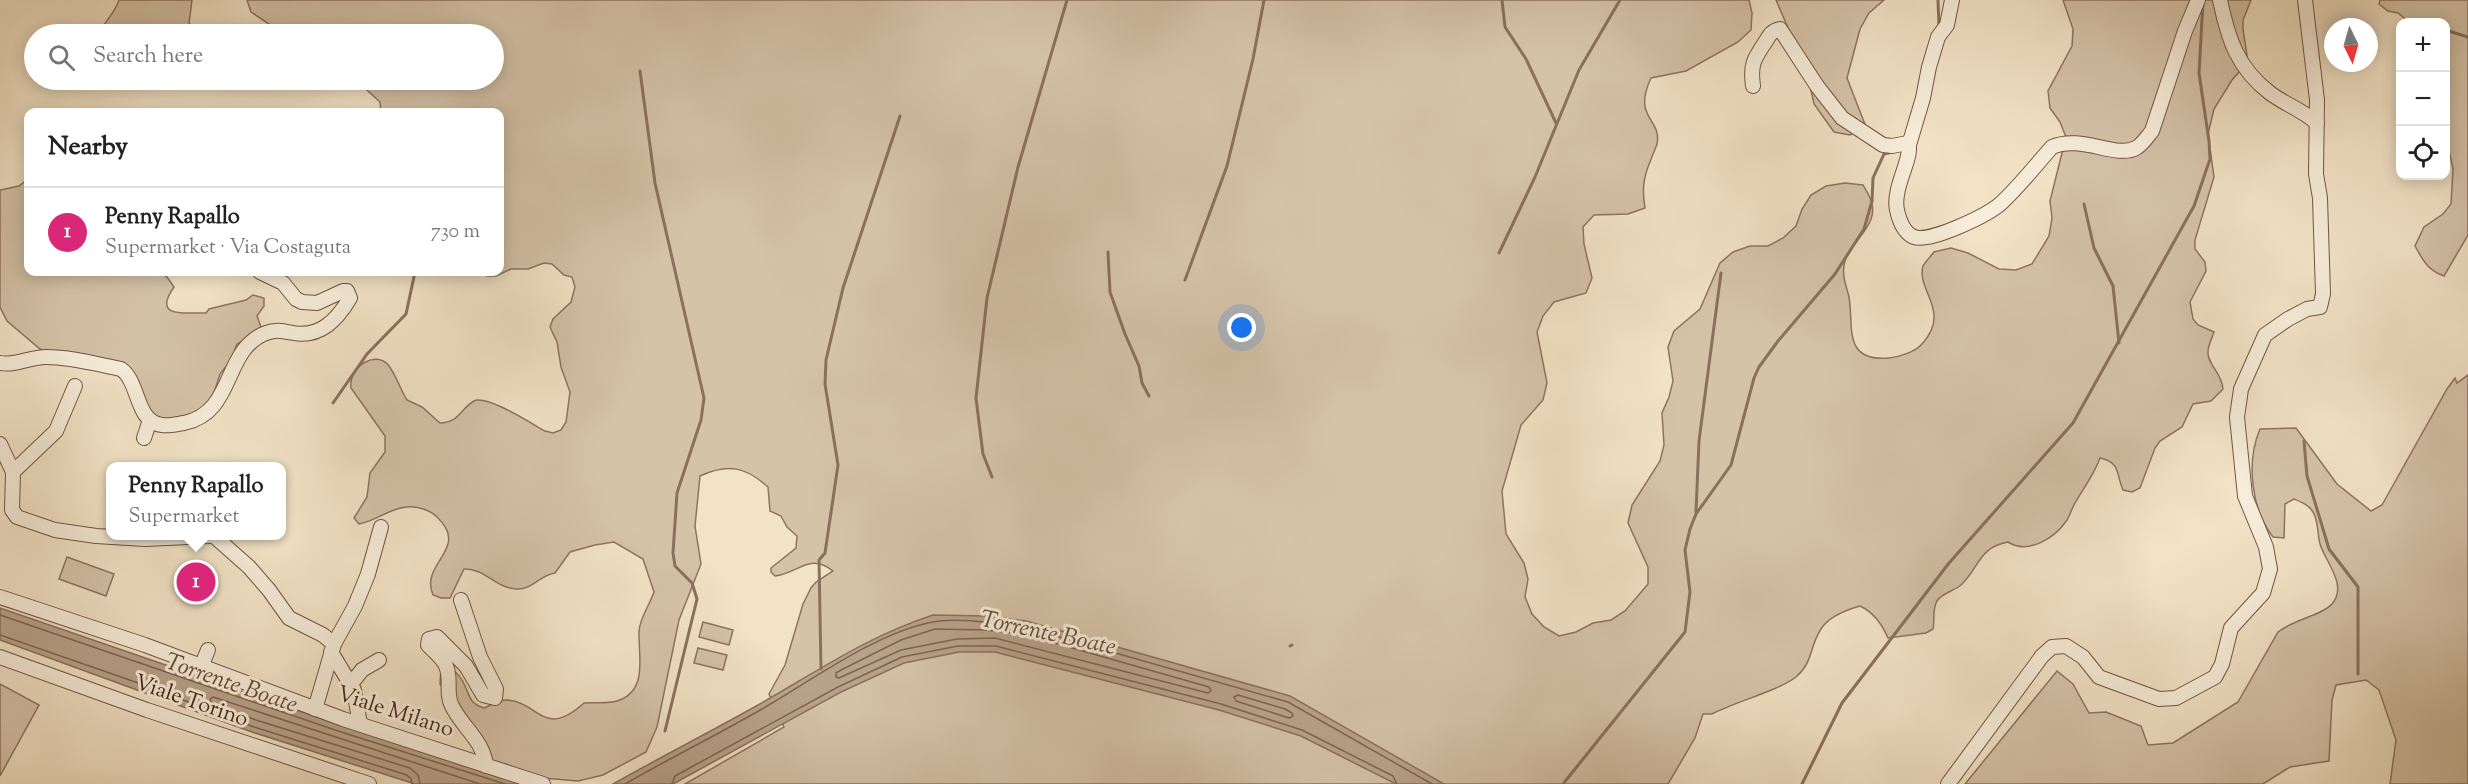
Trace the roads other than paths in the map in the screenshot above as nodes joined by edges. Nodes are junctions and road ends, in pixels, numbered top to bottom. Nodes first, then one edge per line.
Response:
1 (1952, 0) edge
2 (2198, 0) edge
3 (2220, 0) edge
4 (2305, 0) edge
5 (1752, 86) dead end
6 (2317, 123) junction
7 (1909, 145) junction
8 (268, 276) edge
9 (0, 363) edge
10 (75, 386) dead end
11 (150, 420) junction
12 (144, 438) dead end
13 (0, 444) edge
14 (13, 472) junction
15 (381, 527) dead end
16 (106, 536) edge
17 (217, 540) edge
18 (0, 597) edge
19 (461, 600) dead end
20 (329, 644) junction
21 (208, 650) dead end
22 (0, 657) edge
23 (379, 660) dead end
24 (201, 667) junction
25 (351, 684) junction
26 (315, 709) junction
27 (360, 724) junction
28 (486, 766) junction
29 (369, 784) edge
30 (543, 784) edge
31 (1948, 784) edge

1 - 7 street
2 - 7 street
3 - 6 street
4 - 6 street
5 - 7 street
6 - 31 street
8 - 11 street
9 - 11 street
10 - 14 street
11 - 12 street
13 - 14 street
14 - 16 street
15 - 20 street
17 - 20 street
18 - 24 street, Viale Milano
19 - 28 street
20 - 25 street
20 - 26 street
21 - 24 street
22 - 29 street, Viale Torino
23 - 25 street
24 - 26 street, Viale Milano
25 - 27 street
26 - 27 street, Viale Milano
27 - 28 street, Viale Milano
28 - 30 street, Viale Milano

